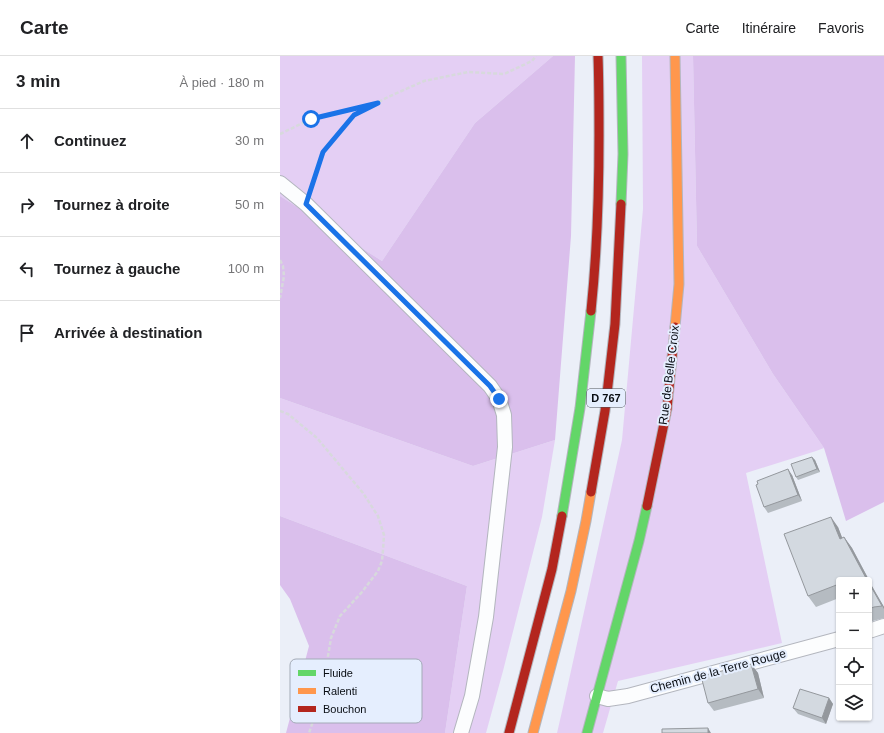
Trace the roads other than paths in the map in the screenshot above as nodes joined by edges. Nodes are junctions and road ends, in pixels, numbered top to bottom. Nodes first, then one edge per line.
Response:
1 (598, 56) edge
2 (621, 56) edge
3 (675, 56) edge
4 (280, 183) edge
5 (884, 626) edge
6 (872, 630) edge
7 (836, 640) edge
8 (597, 696) junction
9 (461, 733) edge
10 (509, 733) edge
11 (533, 733) edge
12 (587, 733) edge

1 - 10 main road, D 767
2 - 11 main road, D 767
3 - 8 main road, Rue de Belle Croix
4 - 9 street
5 - 6 street
7 - 8 street, Chemin de la Terre Rouge
8 - 12 main road, Rue de Belle Croix

